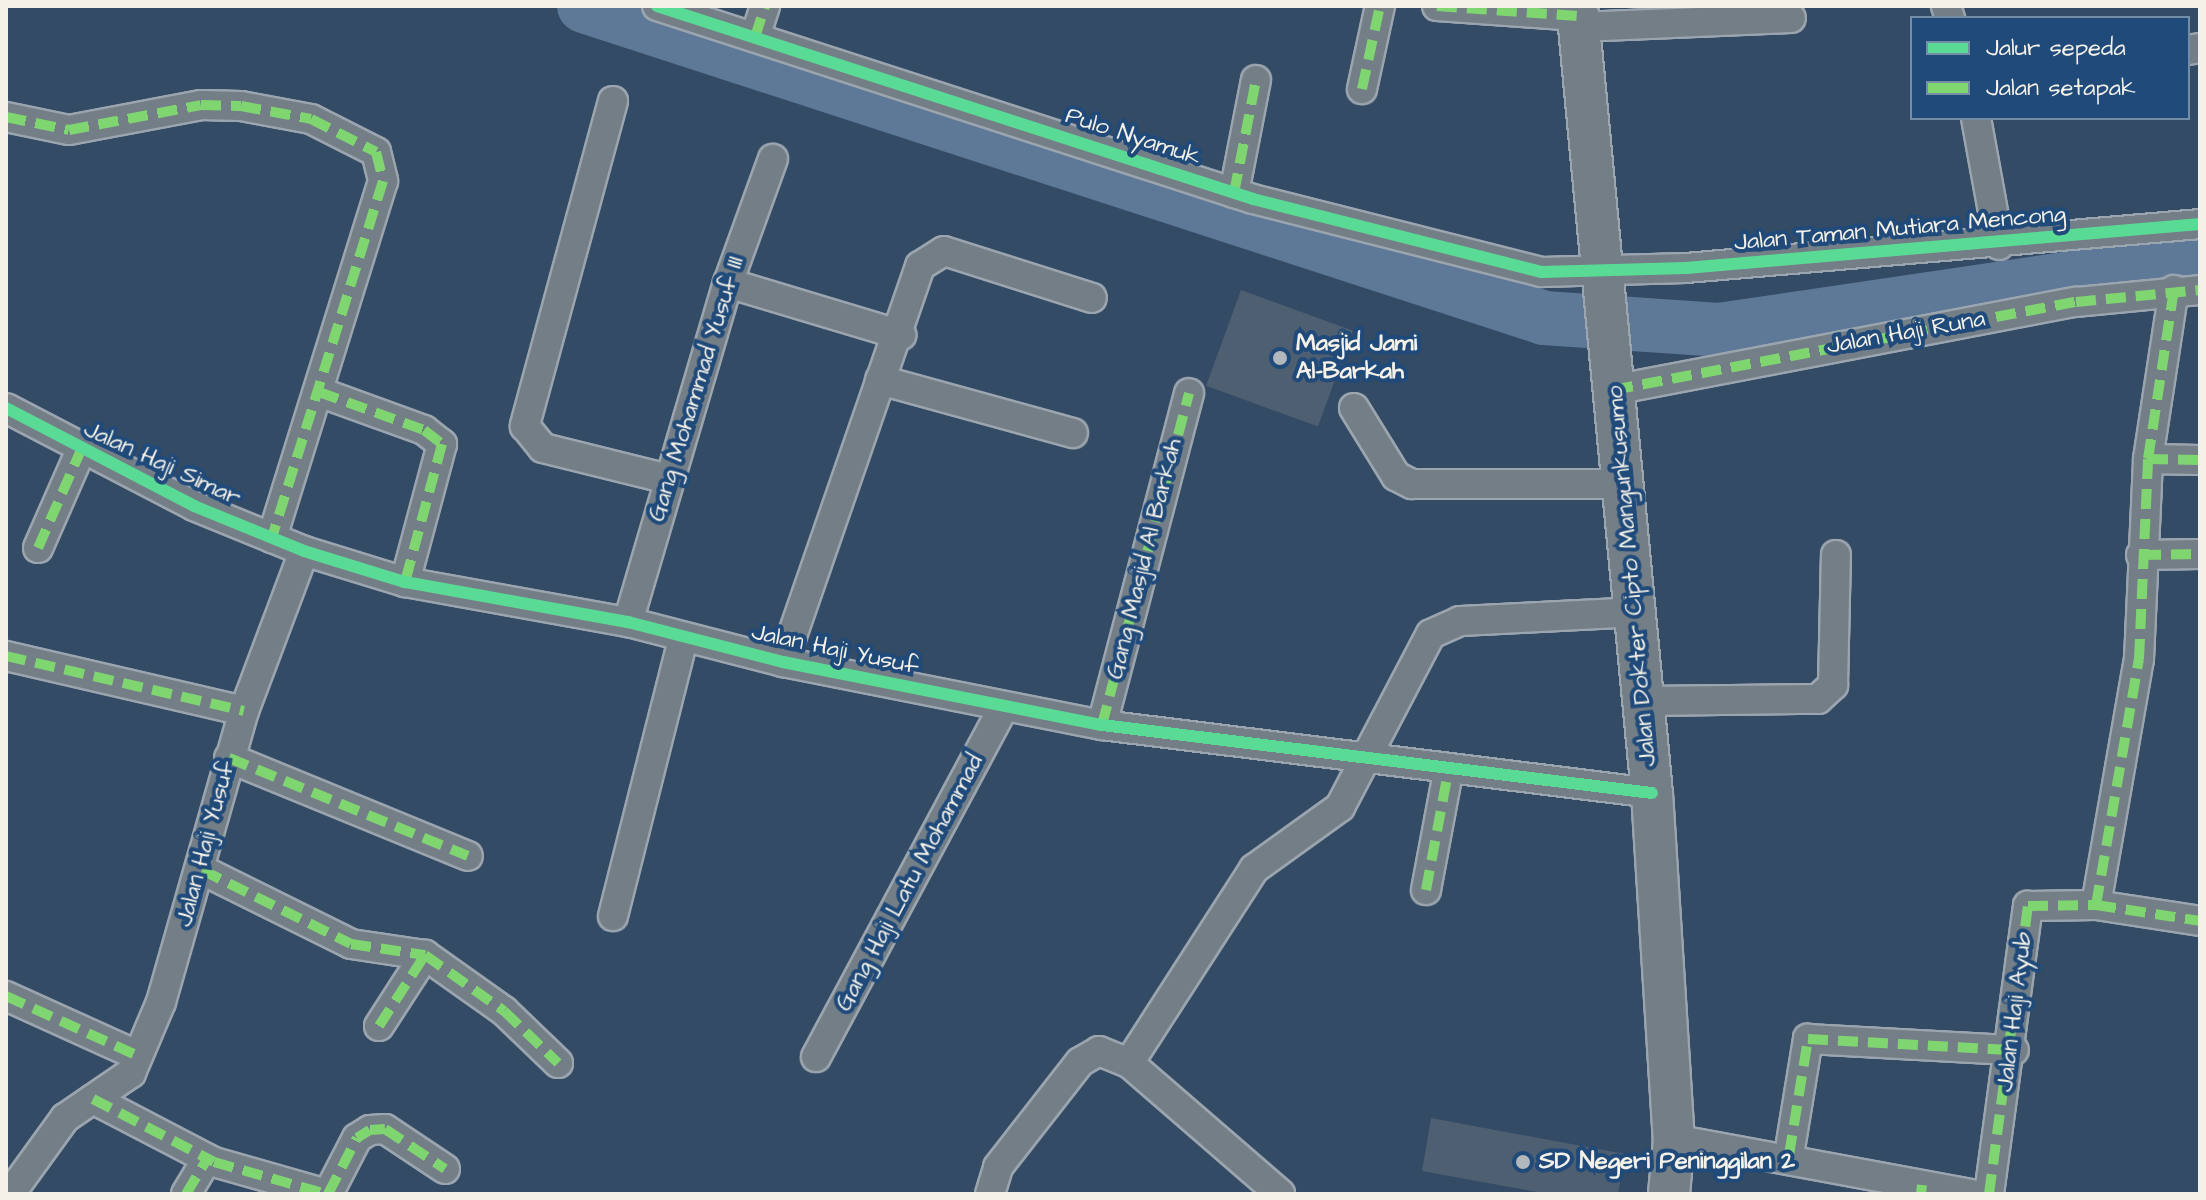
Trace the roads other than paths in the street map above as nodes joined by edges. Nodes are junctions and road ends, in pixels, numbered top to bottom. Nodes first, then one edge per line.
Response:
1 (657, 6) edge
2 (765, 6) edge
3 (1380, 6) edge
4 (1437, 6) edge
5 (1470, 8) edge
6 (1578, 16) edge
7 (1791, 18) dead end
8 (755, 37) junction
9 (1256, 80) dead end
10 (1362, 89) dead end
11 (613, 101) dead end
12 (6, 117) edge
13 (1976, 120) edge
14 (773, 159) dead end
15 (1234, 193) junction
16 (2200, 224) edge
17 (1999, 245) junction
18 (728, 283) junction
19 (1605, 288) junction
20 (2187, 290) edge
21 (1092, 298) dead end
22 (901, 335) junction
23 (1612, 372) junction
24 (880, 380) junction
25 (319, 392) junction
26 (1189, 393) dead end
27 (6, 408) edge
28 (1354, 408) dead end
29 (1073, 433) dead end
30 (81, 450) junction
31 (2148, 459) junction
32 (2200, 460) edge
33 (668, 479) junction
34 (1622, 484) junction
35 (272, 538) junction
36 (38, 548) dead end
37 (304, 551) junction
38 (2200, 554) edge
39 (1836, 555) dead end
40 (2141, 555) junction
41 (405, 582) junction
42 (1635, 612) junction
43 (628, 622) junction
44 (681, 647) junction
45 (6, 656) edge
46 (783, 662) junction
47 (1644, 701) junction
48 (1003, 708) junction
49 (244, 711) junction
50 (1102, 725) junction
51 (229, 758) junction
52 (1362, 764) junction
53 (1448, 772) junction
54 (1652, 793) junction
55 (468, 856) dead end
56 (202, 870) junction
57 (1426, 890) dead end
58 (2096, 905) junction
59 (613, 916) dead end
60 (2200, 921) edge
61 (425, 955) junction
62 (6, 996) edge
63 (379, 1026) dead end
64 (2014, 1050) junction
65 (136, 1055) junction
66 (816, 1057) dead end
67 (558, 1063) dead end
68 (1129, 1063) junction
69 (93, 1099) junction
70 (1674, 1139) junction
71 (1789, 1155) junction
72 (207, 1159) junction
73 (445, 1169) dead end
74 (1922, 1189) edge
75 (10, 1194) edge
76 (186, 1194) edge
77 (327, 1194) edge
78 (990, 1194) edge
79 (1280, 1194) edge
80 (1669, 1194) edge
81 (1971, 1194) edge
82 (1989, 1194) edge

1 - 8 street, Pulo Nyamuk
2 - 8 street
3 - 10 street
4 - 5 street
5 - 6 street
6 - 7 street
6 - 19 main road, Jalan Dokter Cipto Mangunkusumo
8 - 15 street, Pulo Nyamuk
9 - 15 street
11 - 33 street
12 - 25 street
13 - 17 street, Jalan Taman Mutiara Mencong
14 - 18 street, Gang Mohammad Yusuf III
15 - 19 street, Pulo Nyamuk
16 - 17 street, Jalan Taman Mutiara Mencong
17 - 19 street, Jalan Taman Mutiara Mencong
18 - 22 street
18 - 33 street, Gang Mohammad Yusuf III
19 - 23 main road, Jalan Dokter Cipto Mangunkusumo
20 - 23 street, Jalan Haji Runa
20 - 31 street
21 - 22 street, Jalan Haji Yusuf
22 - 24 street, Jalan Haji Yusuf
23 - 34 main road, Jalan Dokter Cipto Mangunkusumo
24 - 29 street
24 - 46 street, Jalan Haji Yusuf
25 - 35 street
25 - 41 street
26 - 50 street, Gang Masjid Al Barkah
27 - 30 street, Jalan Haji Simar
28 - 34 street
30 - 35 street, Jalan Haji Simar
30 - 36 street
31 - 32 street
31 - 40 street
33 - 43 street, Gang Mohammad Yusuf III
34 - 42 main road, Jalan Dokter Cipto Mangunkusumo
35 - 37 street, Jalan Haji Simar
37 - 41 street, Jalan Haji Yusuf
37 - 49 street, Jalan Haji Yusuf
38 - 40 street
39 - 47 street
40 - 58 street
41 - 43 street, Jalan Haji Yusuf
42 - 47 main road, Jalan Dokter Cipto Mangunkusumo
42 - 52 street
43 - 44 street, Jalan Haji Yusuf
44 - 46 street, Jalan Haji Yusuf
44 - 59 street
45 - 49 street
46 - 48 street, Jalan Haji Yusuf
47 - 54 main road, Jalan Dokter Cipto Mangunkusumo
48 - 50 street, Jalan Haji Yusuf
48 - 66 street, Gang Haji Latu Mohammad
49 - 51 street, Jalan Haji Yusuf
50 - 52 street, Jalan Haji Yusuf
51 - 55 street
51 - 56 street, Jalan Haji Yusuf
52 - 53 street, Jalan Haji Yusuf
52 - 68 street
53 - 54 street, Jalan Haji Yusuf
53 - 57 street
54 - 70 main road, Jalan Dokter Cipto Mangunkusumo
56 - 61 street
56 - 65 street, Jalan Haji Yusuf
58 - 60 street, Jalan Haji Ayub
58 - 64 street, Jalan Haji Ayub
61 - 63 street
61 - 67 street
62 - 65 street
64 - 71 street
64 - 82 street, Jalan Haji Ayub
65 - 69 street, Jalan Haji Yusuf
68 - 78 street
68 - 79 street
69 - 72 street
69 - 75 street, Jalan Haji Yusuf
70 - 71 street
70 - 80 main road, Jalan Dokter Cipto Mangunkusumo
71 - 74 street
72 - 76 street
72 - 77 street
73 - 77 street
74 - 81 street

